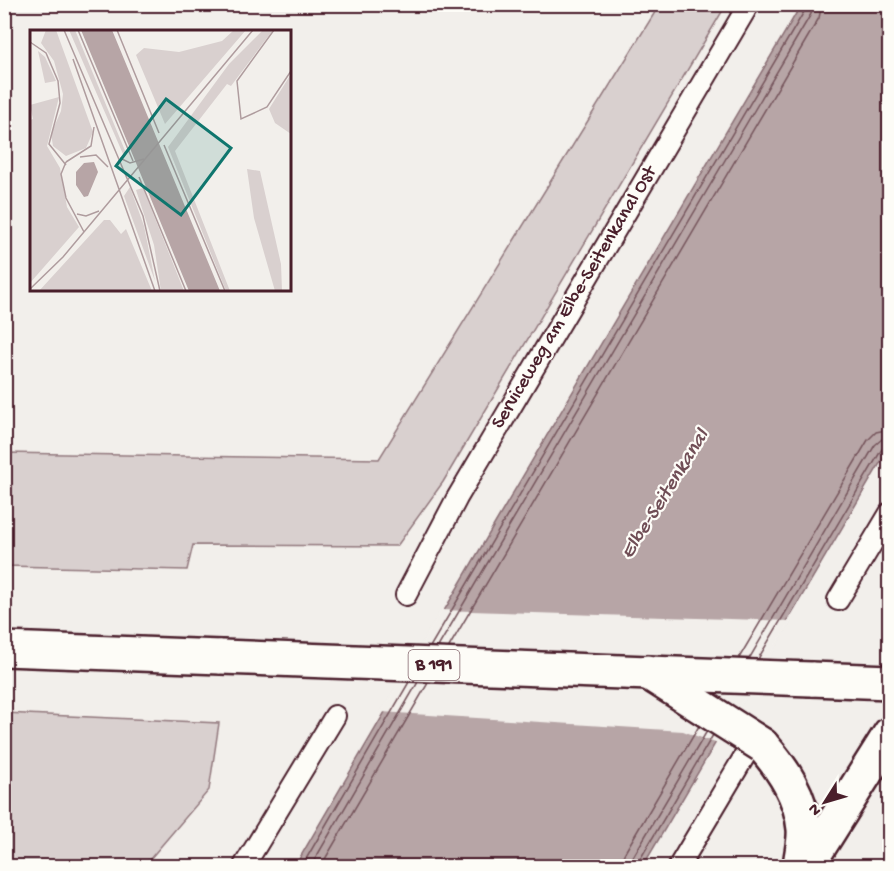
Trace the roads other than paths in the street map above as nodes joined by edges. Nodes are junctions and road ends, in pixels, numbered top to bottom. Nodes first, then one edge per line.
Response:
1 (749, 4) edge
2 (890, 513) edge
3 (406, 595) dead end
4 (838, 600) dead end
5 (4, 649) edge
6 (647, 672) junction
7 (890, 682) edge
8 (335, 716) dead end
9 (890, 734) edge
10 (753, 751) junction
11 (244, 867) edge
12 (679, 867) edge
13 (800, 867) edge
14 (807, 867) edge

1 - 3 lane, Serviceweg am Elbe-Seitenkanal Ost
2 - 4 lane
5 - 6 main road, B 191, bridge
6 - 7 main road, B 191, bridge
6 - 10 main road, bridge
8 - 11 lane
9 - 14 main road
10 - 12 lane
10 - 13 main road

